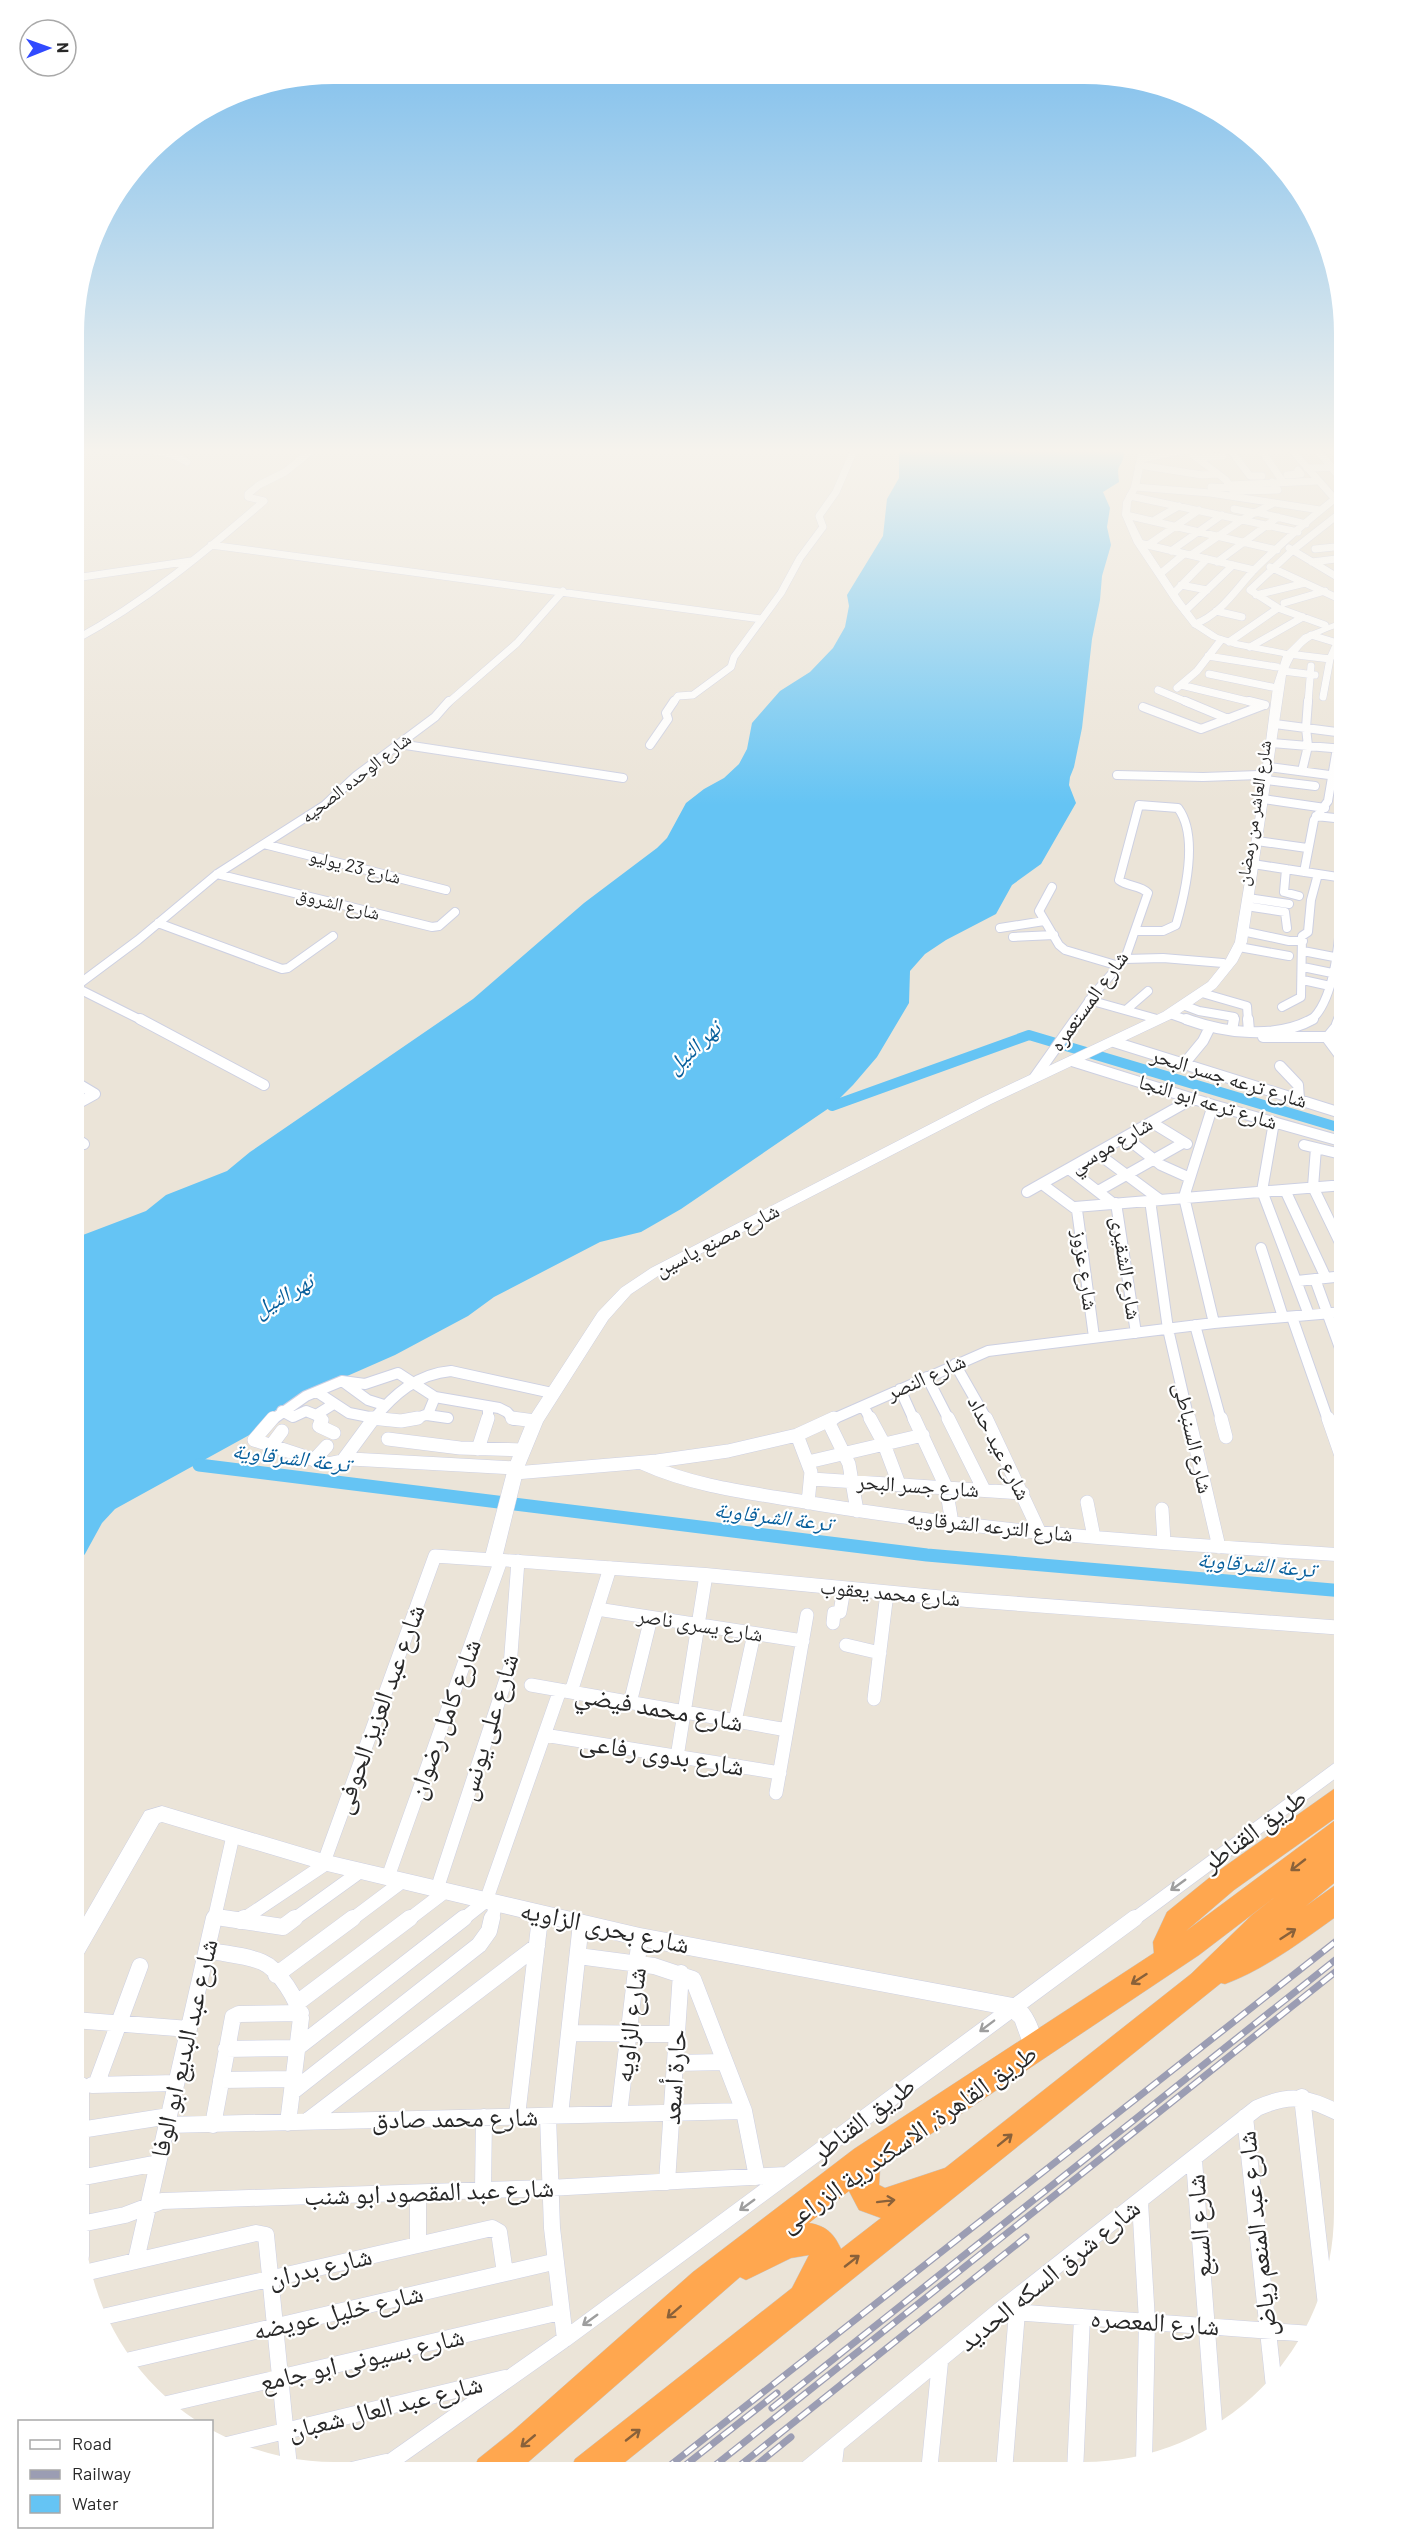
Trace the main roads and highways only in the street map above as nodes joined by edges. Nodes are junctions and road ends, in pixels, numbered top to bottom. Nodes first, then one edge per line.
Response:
1 (1156, 567) edge
2 (1334, 624) edge
3 (1319, 630) junction
4 (1289, 651) junction
5 (1280, 669) junction
6 (1265, 774) junction
7 (1163, 1016) junction
8 (1078, 1059) joint
9 (504, 1560) joint
10 (1334, 1627) edge
11 (1334, 1804) edge
12 (1334, 1836) edge
13 (1334, 1867) edge
14 (1334, 1901) edge
15 (84, 1936) edge
16 (1169, 1959) junction
17 (1201, 1983) junction
18 (1035, 2048) junction
19 (865, 2160) junction
20 (960, 2176) junction
21 (705, 2284) junction
22 (800, 2302) junction
23 (501, 2462) edge
24 (598, 2462) edge

1 - 4 main road
2 - 3 main road
3 - 4 main road
3 - 4 main road
4 - 5 main road, شارع العاشر من رمضان
5 - 6 main road, شارع العاشر من رمضان
5 - 6 main road, شارع العاشر من رمضان
6 - 7 main road, شارع العاشر من رمضان
6 - 7 main road, شارع العاشر من رمضان
7 - 8 main road, شارع العاشر من رمضان
8 - 9 main road, شارع مصنع ياسين
9 - 10 main road, شارع محمد يعقوب
11 - 16 highway
12 -> 16 highway, طريق القاهرة, الاسكندرية الزراعى
13 - 17 highway
17 -> 14 highway
15 - 18 main road, شارع بحرى الزاويه
16 -> 18 highway, طريق القاهرة, الاسكندرية الزراعى
20 -> 17 highway
18 - 19 highway, طريق القاهرة, الاسكندرية الزراعى
19 -> 20 highway
19 - 21 highway, طريق القاهرة, الاسكندرية الزراعى
22 -> 20 highway
21 - 22 highway
21 -> 23 highway, طريق القاهرة, الاسكندرية الزراعى
24 -> 22 highway

